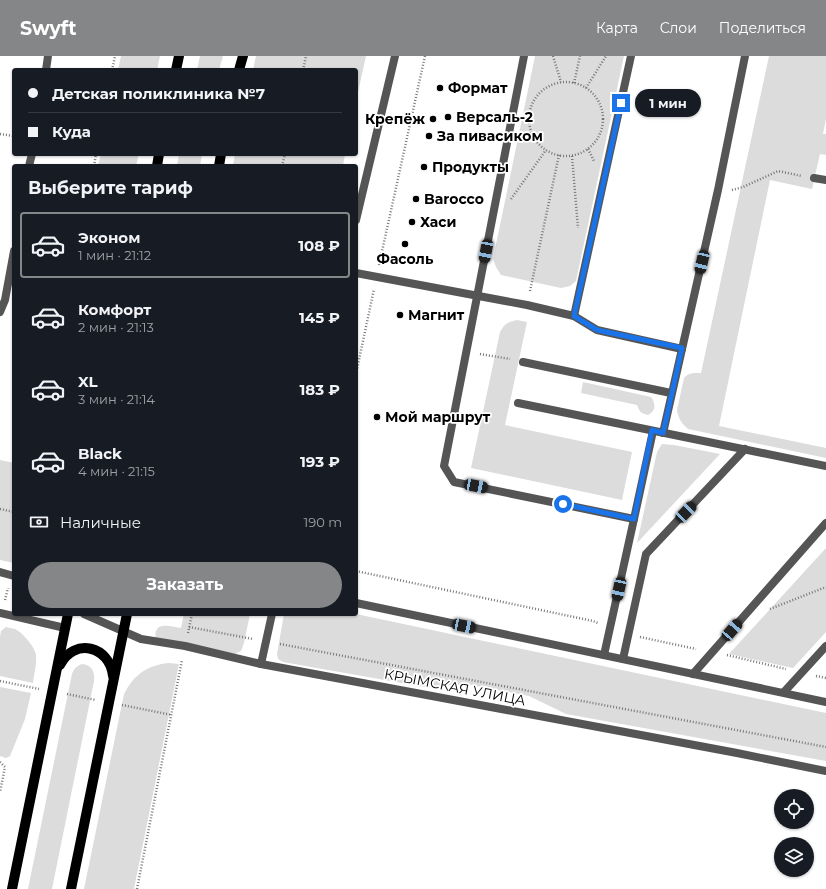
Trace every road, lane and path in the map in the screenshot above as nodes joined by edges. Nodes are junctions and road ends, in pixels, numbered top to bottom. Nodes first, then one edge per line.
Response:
1 (48, 56) edge
2 (115, 56) edge
3 (179, 56) edge
4 (243, 56) edge
5 (306, 56) edge
6 (395, 56) edge
7 (425, 56) edge
8 (524, 56) edge
9 (553, 56) edge
10 (580, 56) edge
11 (606, 56) edge
12 (632, 56) edge
13 (745, 56) edge
14 (46, 68) edge
15 (112, 68) edge
16 (176, 68) edge
17 (240, 68) edge
18 (303, 68) edge
19 (561, 82) junction
20 (574, 83) junction
21 (586, 88) junction
22 (0, 134) edge
23 (12, 136) edge
24 (546, 150) junction
25 (559, 155) junction
26 (572, 156) junction
27 (814, 178) joint
28 (826, 180) edge
29 (718, 190) junction
30 (507, 204) dead end
31 (358, 212) edge
32 (578, 231) dead end
33 (12, 262) edge
34 (358, 273) edge
35 (376, 277) junction
36 (477, 296) junction
37 (527, 306) junction
38 (0, 312) edge
39 (574, 316) junction
40 (682, 348) junction
41 (466, 351) junction
42 (358, 359) edge
43 (523, 362) joint
44 (671, 393) junction
45 (518, 403) dead end
46 (652, 430) junction
47 (663, 433) junction
48 (745, 449) junction
49 (826, 466) edge
50 (0, 509) edge
51 (12, 512) edge
52 (634, 519) junction
53 (826, 523) edge
54 (358, 571) edge
55 (0, 572) edge
56 (12, 575) edge
57 (826, 587) edge
58 (358, 603) edge
59 (769, 609) dead end
60 (0, 613) edge
61 (12, 616) edge
62 (13, 616) edge
63 (68, 616) edge
64 (88, 616) edge
65 (127, 616) edge
66 (192, 616) edge
67 (272, 616) edge
68 (189, 627) junction
69 (65, 628) junction
70 (610, 628) junction
71 (123, 632) junction
72 (628, 635) junction
73 (266, 642) junction
74 (185, 646) junction
75 (826, 646) edge
76 (713, 652) junction
77 (604, 656) junction
78 (623, 659) junction
79 (262, 664) junction
80 (56, 672) junction
81 (802, 673) junction
82 (693, 674) junction
83 (826, 678) edge
84 (0, 681) edge
85 (113, 682) junction
86 (53, 692) junction
87 (784, 692) junction
88 (826, 702) edge
89 (109, 703) junction
90 (172, 715) junction
91 (826, 747) edge
92 (0, 762) edge
93 (826, 771) edge
94 (0, 792) edge
95 (12, 889) edge
96 (71, 889) edge
97 (137, 889) edge

1 - 14 street
2 - 15 path
3 - 16 main road
4 - 17 main road
5 - 18 path
6 - 31 street
7 - 35 path
8 - 36 street
9 - 19 path
10 - 20 path
11 - 21 path
12 - 39 street
13 - 29 street
19 - 20 path
19 - 24 path
20 - 21 path
21 - 26 path
22 - 23 path
24 - 25 path
24 - 30 path
25 - 26 path
25 - 37 path
26 - 32 path
27 - 28 street
27 - 29 path
29 - 40 street
33 - 38 street
34 - 35 street
35 - 36 street
35 - 42 path
36 - 37 street
36 - 41 street
37 - 39 street
39 - 40 street
40 - 44 street
41 - 43 path
41 - 52 street
43 - 44 street
44 - 47 street
45 - 46 street
46 - 47 street
46 - 52 street
47 - 48 street
48 - 49 street
48 - 72 street
50 - 51 path
52 - 70 street
53 - 76 street
54 - 70 path
55 - 56 street
57 - 59 path
58 - 77 street
60 - 61 street
62 - 69 street
63 - 69 main road
64 - 71 street, КРЫМСКАЯ УЛИЦА
65 - 71 main road
66 - 68 path
67 - 73 street
68 - 73 path
68 - 74 path
69 - 80 main road
70 - 77 street
71 - 74 street, КРЫМСКАЯ УЛИЦА
71 - 85 main road
72 - 76 path
72 - 78 street
73 - 79 street
73 - 91 path
74 - 79 street, КРЫМСКАЯ УЛИЦА
74 - 90 path
75 - 81 street
76 - 81 path
76 - 82 street
77 - 78 street
78 - 82 street
79 - 93 street, КРЫМСКАЯ УЛИЦА
80 - 85 main road
80 - 86 main road
81 - 83 path
81 - 87 street
82 - 87 street
84 - 86 path
85 - 89 main road
86 - 89 path
86 - 95 main road
87 - 88 street
89 - 90 path
89 - 96 main road
90 - 97 path
92 - 94 path

